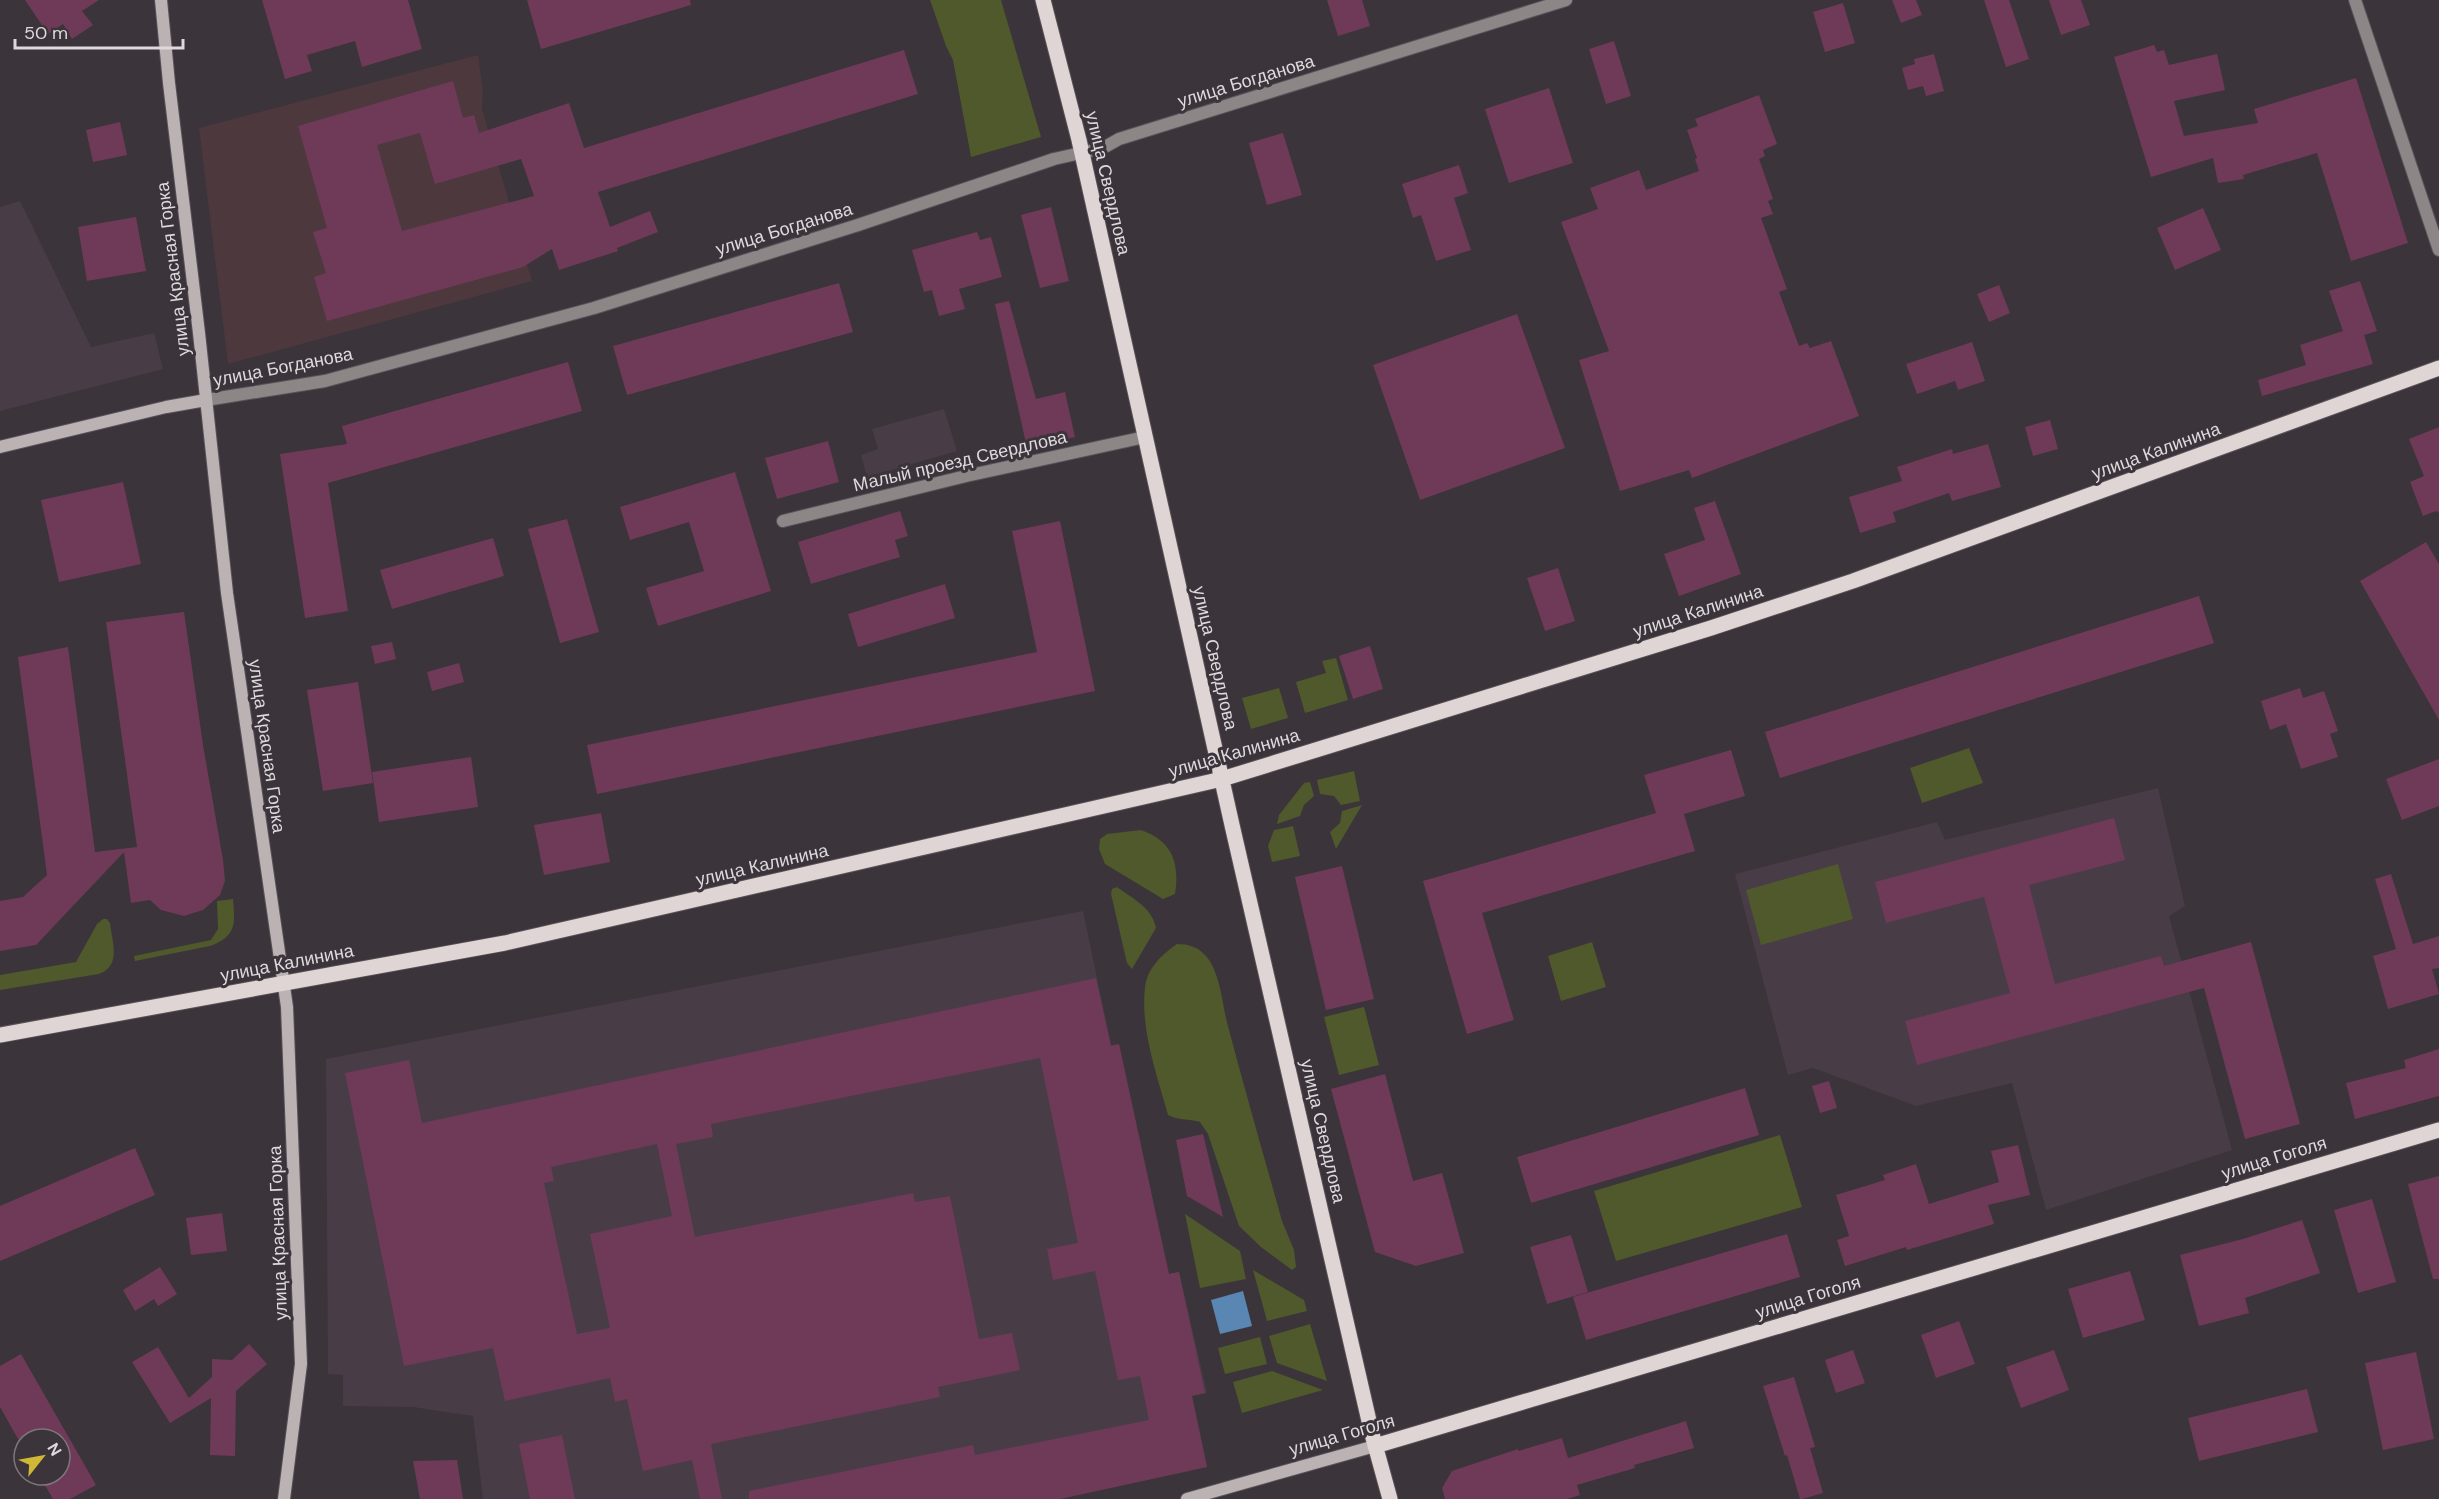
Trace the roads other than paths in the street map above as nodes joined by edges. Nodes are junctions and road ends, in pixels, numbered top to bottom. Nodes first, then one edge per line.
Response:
1 (161, 0) edge
2 (1043, 0) edge
3 (1566, 0) edge
4 (2355, 0) edge
5 (1081, 151) junction
6 (2439, 250) edge
7 (2439, 368) edge
8 (206, 400) junction
9 (1145, 437) junction
10 (0, 447) edge
11 (783, 521) dead end
12 (1222, 779) junction
13 (284, 984) junction
14 (0, 1035) edge
15 (2439, 1130) edge
16 (1375, 1446) junction
17 (284, 1499) edge
18 (1187, 1499) edge
19 (1389, 1499) edge

1 - 8 main road, улица Красная Горка
2 - 5 main road, улица Свердлова
3 - 5 street, улица Богданова
4 - 6 street
5 - 8 street, улица Богданова
5 - 9 main road, улица Свердлова
7 - 12 main road, улица Калинина
8 - 10 main road, улица Богданова
8 - 13 main road, улица Красная Горка
9 - 11 street, Малый проезд Свердлова
9 - 12 main road, улица Свердлова
12 - 13 main road, улица Калинина
12 - 16 main road, улица Свердлова
13 - 14 main road, улица Калинина
13 - 17 main road, улица Красная Горка
15 - 16 main road, улица Гоголя
16 - 18 main road, улица Гоголя
16 - 19 main road, улица Свердлова

